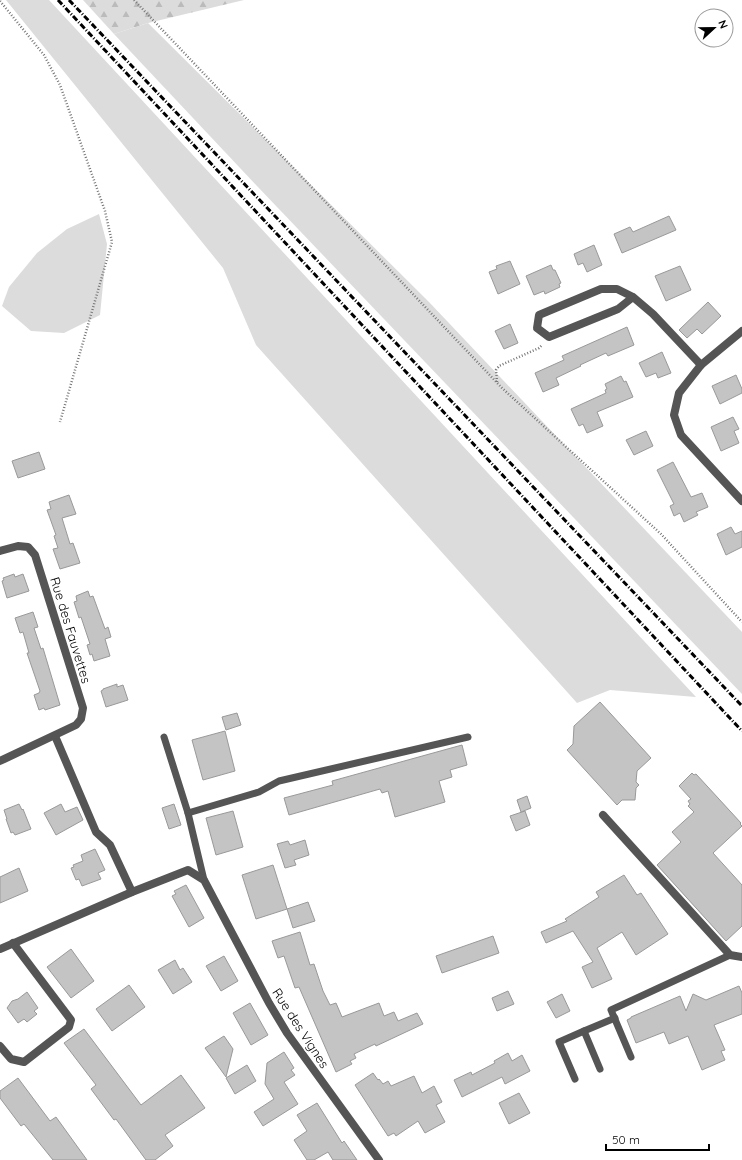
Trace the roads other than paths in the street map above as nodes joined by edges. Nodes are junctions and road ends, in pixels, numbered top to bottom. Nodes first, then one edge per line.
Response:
1 (633, 297) junction
2 (742, 331) edge
3 (701, 365) junction
4 (742, 501) edge
5 (0, 551) edge
6 (55, 736) junction
7 (164, 737) dead end
8 (468, 737) dead end
9 (0, 761) edge
10 (188, 813) junction
11 (603, 815) dead end
12 (204, 880) junction
13 (132, 892) junction
14 (13, 943) junction
15 (0, 949) edge
16 (730, 955) junction
17 (742, 957) edge
18 (615, 1018) junction
19 (584, 1031) junction
20 (0, 1046) edge
21 (631, 1057) dead end
22 (600, 1069) dead end
23 (574, 1079) dead end
24 (379, 1160) edge

1 - 1 street
1 - 3 street
2 - 3 street
3 - 4 street
5 - 6 street, Rue des Fauvettes
6 - 9 street, Rue des Fauvettes
6 - 13 street
7 - 10 lane, Rue des Vignes
8 - 10 lane
10 - 12 lane, Rue des Vignes
11 - 16 street
12 - 13 street
12 - 24 street, Rue des Vignes
13 - 14 street
14 - 15 street
14 - 20 street
16 - 17 street
16 - 18 lane
18 - 19 lane
18 - 21 lane
19 - 22 lane
19 - 23 lane

